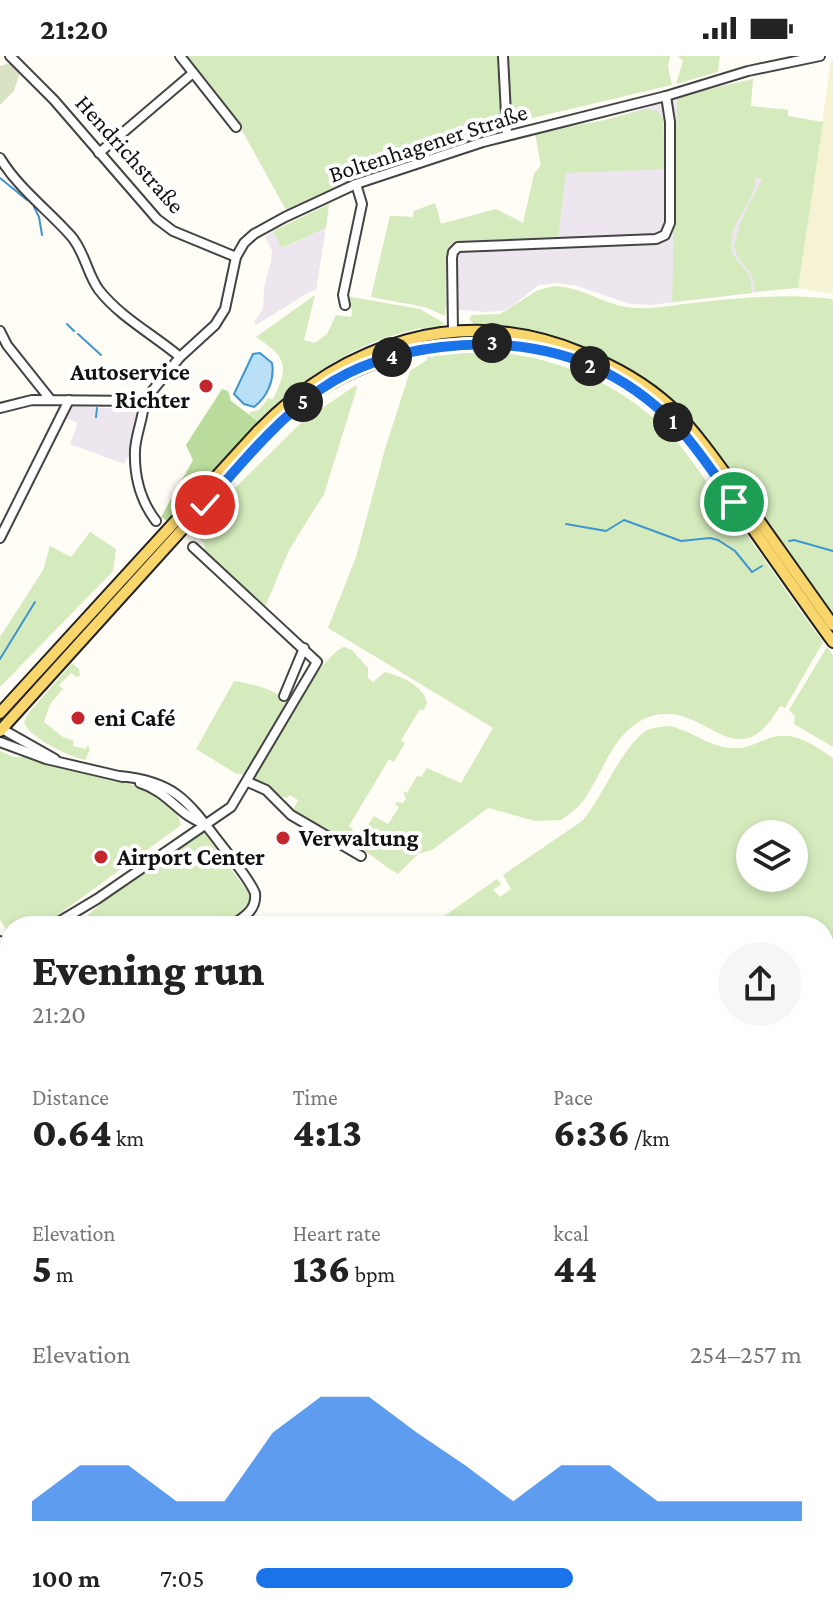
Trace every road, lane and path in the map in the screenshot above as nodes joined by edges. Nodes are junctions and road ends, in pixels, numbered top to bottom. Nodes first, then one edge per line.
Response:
1 (10, 56) edge
2 (180, 56) edge
3 (503, 56) edge
4 (820, 56) edge
5 (193, 73) junction
6 (666, 96) junction
7 (236, 127) dead end
8 (507, 134) junction
9 (99, 153) junction
10 (0, 158) edge
11 (356, 184) junction
12 (236, 257) junction
13 (345, 305) dead end
14 (0, 331) edge
15 (453, 332) junction
16 (454, 346) junction
17 (180, 357) junction
18 (50, 399) junction
19 (69, 400) junction
20 (144, 401) junction
21 (0, 408) edge
22 (156, 521) dead end
23 (0, 538) edge
24 (193, 547) dead end
25 (833, 625) edge
26 (833, 642) edge
27 (304, 648) junction
28 (284, 696) dead end
29 (0, 713) edge
30 (1, 729) edge
31 (0, 742) edge
32 (55, 760) junction
33 (119, 776) junction
34 (248, 782) junction
35 (186, 814) junction
36 (206, 824) junction
37 (179, 841) junction
38 (361, 856) dead end
39 (71, 916) edge
40 (245, 916) edge

1 - 9 street, Hendrichstraße
2 - 5 street
3 - 8 street
4 - 6 street, Boltenhagener Straße
5 - 7 street
5 - 9 street
6 - 8 street, Boltenhagener Straße
6 - 15 street
8 - 11 street, Boltenhagener Straße
9 - 12 street, Hendrichstraße
10 - 17 street
11 - 12 street, Boltenhagener Straße
11 - 13 street
12 - 17 street
14 - 18 street
15 - 16 main road
15 - 25 main road
15 - 29 main road
16 - 26 main road
16 - 30 main road
17 - 20 street
18 - 19 street
18 - 21 street
19 - 20 street
19 - 23 street
20 - 22 street
24 - 27 street
27 - 28 street
27 - 34 street
30 - 32 street
31 - 32 street
32 - 33 street
33 - 35 street
33 - 36 street
34 - 36 street
34 - 38 street
35 - 36 street
35 - 37 street
36 - 37 street
36 - 40 street
37 - 39 street

